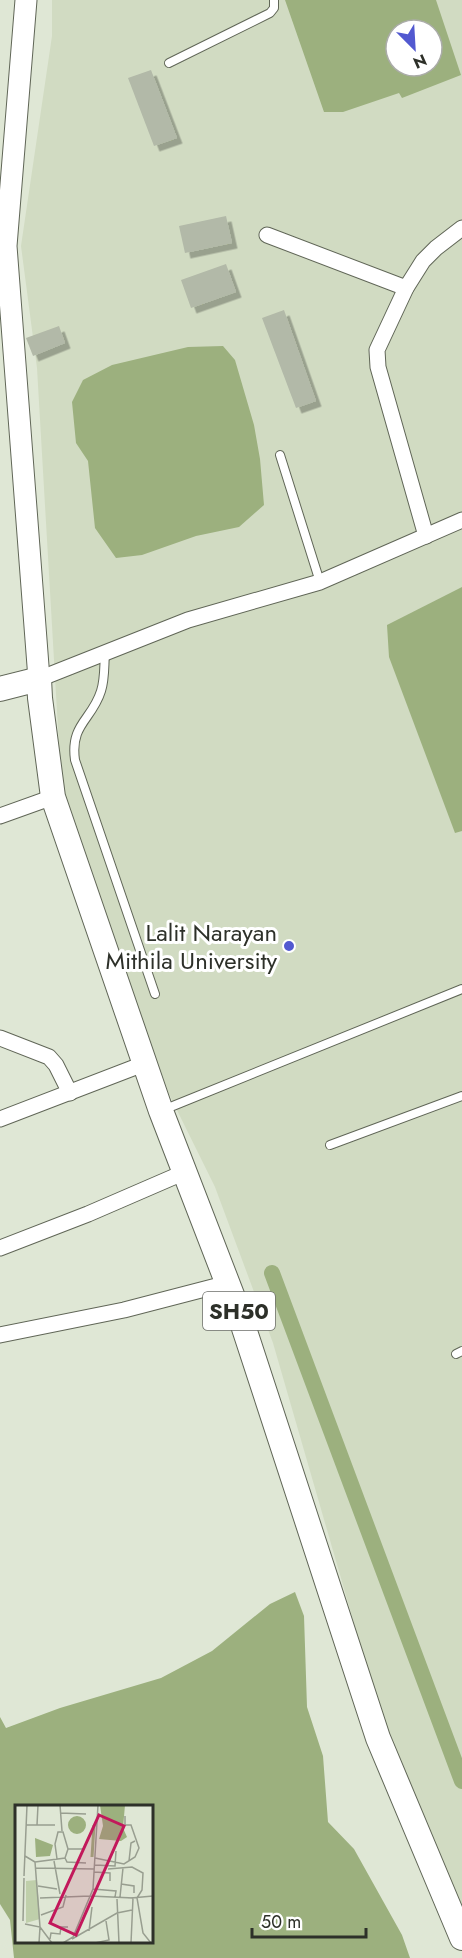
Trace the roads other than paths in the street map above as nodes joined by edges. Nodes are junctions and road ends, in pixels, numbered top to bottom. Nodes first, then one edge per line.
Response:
1 (26, 0) edge
2 (274, 0) edge
3 (169, 63) dead end
4 (462, 228) edge
5 (267, 236) dead end
6 (406, 288) junction
7 (280, 455) dead end
8 (462, 520) edge
9 (426, 536) junction
10 (320, 582) junction
11 (105, 651) junction
12 (39, 678) junction
13 (0, 689) edge
14 (53, 797) junction
15 (0, 816) edge
16 (462, 989) edge
17 (155, 994) dead end
18 (0, 1038) edge
19 (146, 1064) junction
20 (70, 1093) junction
21 (462, 1096) edge
22 (161, 1111) junction
23 (0, 1119) edge
24 (330, 1145) dead end
25 (185, 1172) junction
26 (0, 1248) edge
27 (228, 1283) junction
28 (0, 1335) edge
29 (462, 1938) edge

1 - 12 main road
2 - 3 lane
4 - 6 street
5 - 6 street
6 - 9 street
7 - 10 lane
8 - 9 street
9 - 10 street
10 - 11 street
11 - 12 street
11 - 17 lane
12 - 13 main road
12 - 14 main road, SH50
14 - 15 street
14 - 19 main road, SH50
16 - 22 lane
18 - 20 street
19 - 20 street
19 - 22 main road, SH50
20 - 23 street
21 - 24 lane
22 - 25 main road, SH50
25 - 26 street
25 - 27 main road, SH50
27 - 28 street
27 - 29 main road, SH50

